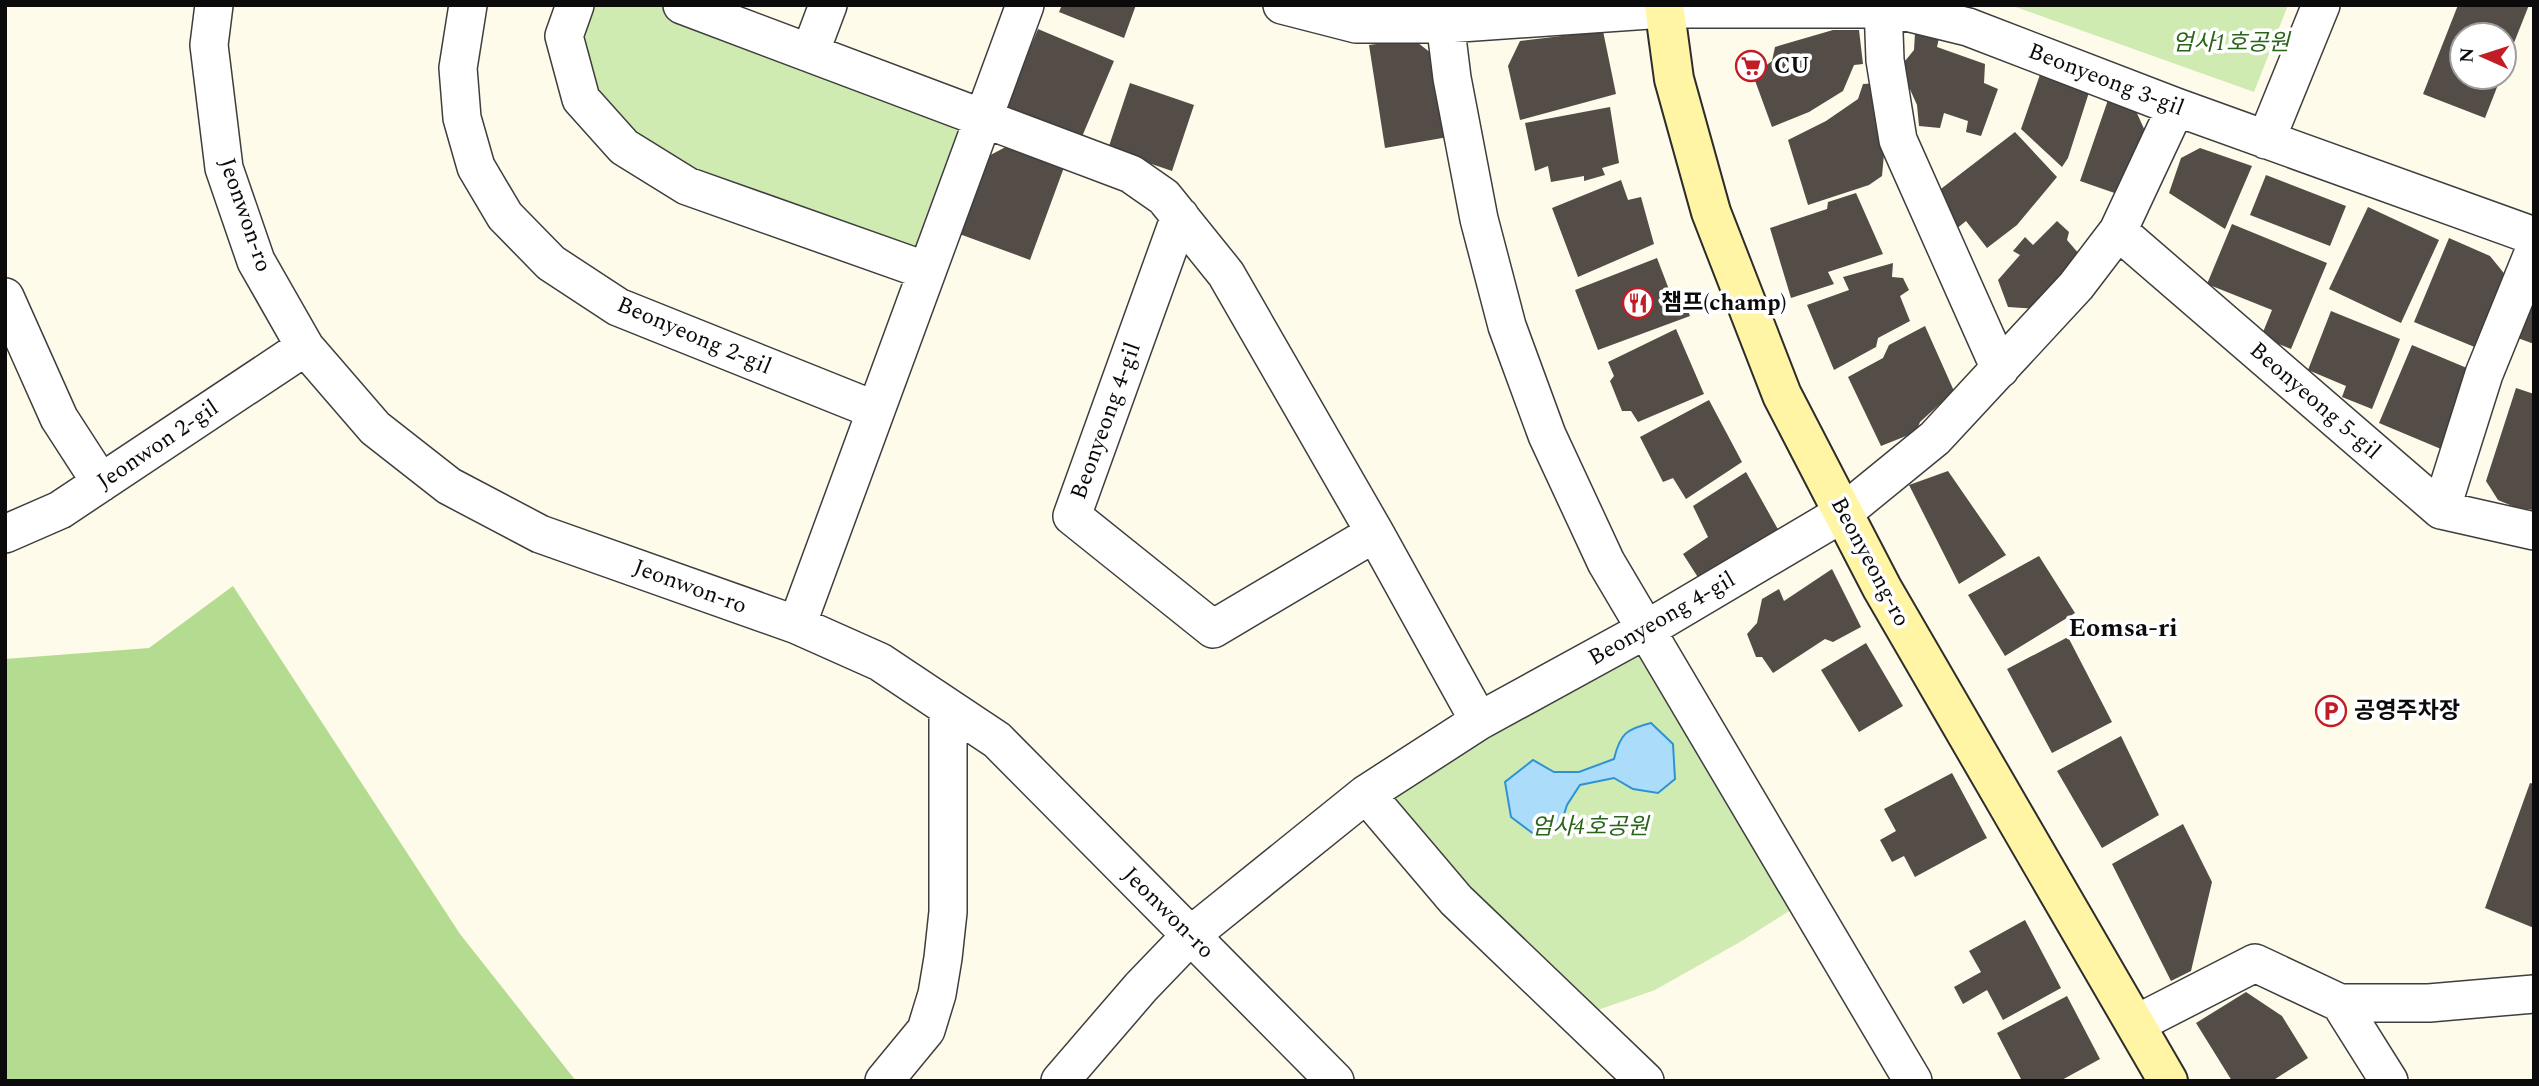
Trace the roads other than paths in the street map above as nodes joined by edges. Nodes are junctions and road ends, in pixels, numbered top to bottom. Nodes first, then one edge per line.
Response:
1 (214, 5) edge
2 (468, 5) edge
3 (575, 5) edge
4 (682, 5) edge
5 (828, 5) edge
6 (1025, 5) edge
7 (1282, 5) edge
8 (2321, 5) edge
9 (1882, 6) edge
10 (1664, 7) edge
11 (1444, 15) edge
12 (810, 53) junction
13 (2176, 107) junction
14 (983, 118) junction
15 (2266, 140) junction
16 (1180, 216) junction
17 (2118, 231) junction
18 (2534, 236) edge
19 (2534, 251) edge
20 (927, 271) junction
21 (5, 297) edge
22 (305, 347) junction
23 (2000, 369) junction
24 (876, 410) junction
25 (102, 483) junction
26 (2441, 510) junction
27 (1843, 513) junction
28 (2534, 531) edge
29 (1375, 533) junction
30 (5, 534) edge
31 (797, 625) junction
32 (1647, 629) junction
33 (947, 709) junction
34 (1479, 721) junction
35 (1366, 794) junction
36 (1191, 936) junction
37 (2534, 994) edge
38 (2340, 1003) junction
39 (2137, 1024) junction
40 (1321, 1076) edge
41 (884, 1081) edge
42 (1060, 1081) edge
43 (1645, 1081) edge
44 (1913, 1081) edge
45 (2168, 1081) edge
46 (2389, 1081) edge

1 - 22 street, Jeonwon-ro
2 - 24 street, Beonyeong 2-gil
3 - 20 street
4 - 12 street
5 - 12 street
6 - 14 street
7 - 11 street
8 - 15 street
9 - 10 street, Beonyeong 3-gil
9 - 13 street, Beonyeong 3-gil
9 - 23 street
10 - 11 street
10 - 27 street, Beonyeong-ro
11 - 32 street
12 - 14 street
13 - 15 street, Beonyeong 3-gil
13 - 17 street
14 - 16 street
14 - 20 street
15 - 18 street, Beonyeong 3-gil
16 - 29 street
16 - 29 street, Beonyeong 4-gil
17 - 23 street
17 - 26 street, Beonyeong 5-gil
19 - 26 street
20 - 24 street
21 - 25 street
22 - 25 street, Jeonwon 2-gil
22 - 31 street, Jeonwon-ro
23 - 27 street
24 - 31 street
25 - 30 street, Jeonwon 2-gil
26 - 28 street, Beonyeong 5-gil
27 - 32 street, Beonyeong 4-gil
27 - 39 street, Beonyeong-ro
29 - 34 street
31 - 33 street, Jeonwon-ro
32 - 34 street, Beonyeong 4-gil
32 - 44 street
33 - 36 street, Jeonwon-ro
33 - 41 street
34 - 35 street, Beonyeong 4-gil
35 - 36 street, Beonyeong 4-gil
35 - 43 street
36 - 40 street, Jeonwon-ro
36 - 42 street, Beonyeong 4-gil
37 - 38 street
38 - 39 street
38 - 46 street
39 - 45 street, Beonyeong-ro

